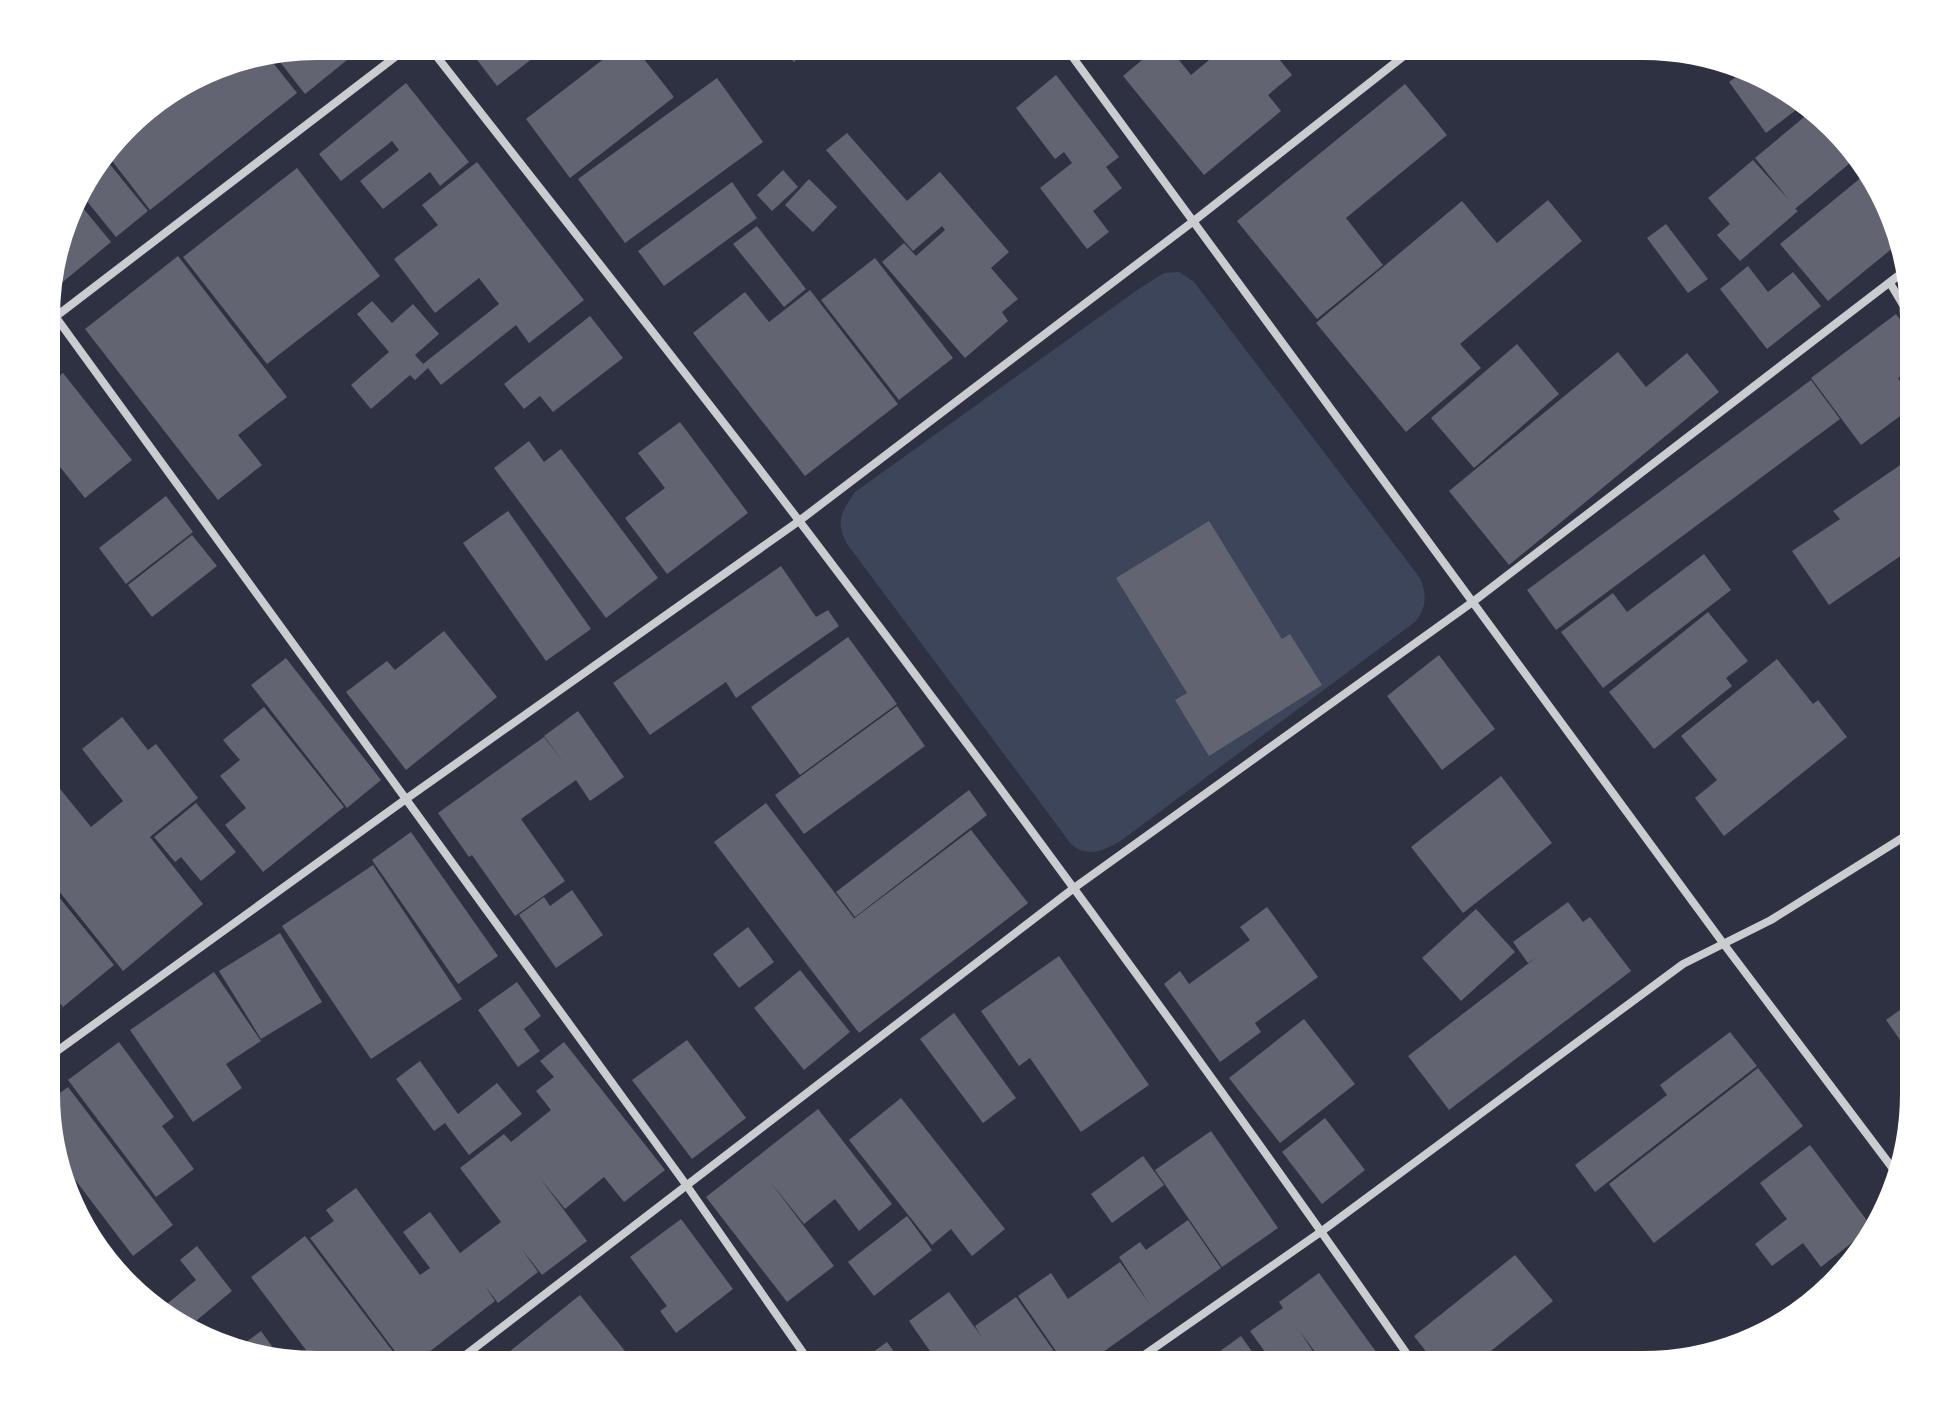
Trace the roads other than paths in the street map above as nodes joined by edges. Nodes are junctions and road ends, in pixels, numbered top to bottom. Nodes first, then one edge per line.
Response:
1 (392, 59) edge
2 (439, 59) edge
3 (1074, 59) edge
4 (1400, 59) edge
5 (1195, 220) junction
6 (1898, 276) edge
7 (1890, 283) junction
8 (1901, 301) edge
9 (58, 314) edge
10 (58, 320) edge
11 (799, 521) junction
12 (1474, 601) junction
13 (406, 799) junction
14 (1901, 839) edge
15 (1074, 888) junction
16 (1723, 943) junction
17 (59, 1050) edge
18 (1891, 1166) edge
19 (687, 1186) junction
20 (1322, 1231) junction
21 (469, 1352) edge
22 (803, 1352) edge
23 (1148, 1353) edge
24 (1406, 1353) edge

1 - 9 street
2 - 11 street
3 - 5 street
4 - 5 street
5 - 11 street
5 - 12 street
6 - 7 street
7 - 8 street
7 - 12 street
10 - 13 street
11 - 13 street
11 - 15 street
12 - 15 street
12 - 16 street
13 - 17 street
13 - 19 street
14 - 16 street
15 - 19 street
15 - 20 street
16 - 18 street
16 - 20 street
19 - 21 street
19 - 22 street
20 - 23 street
20 - 24 street

